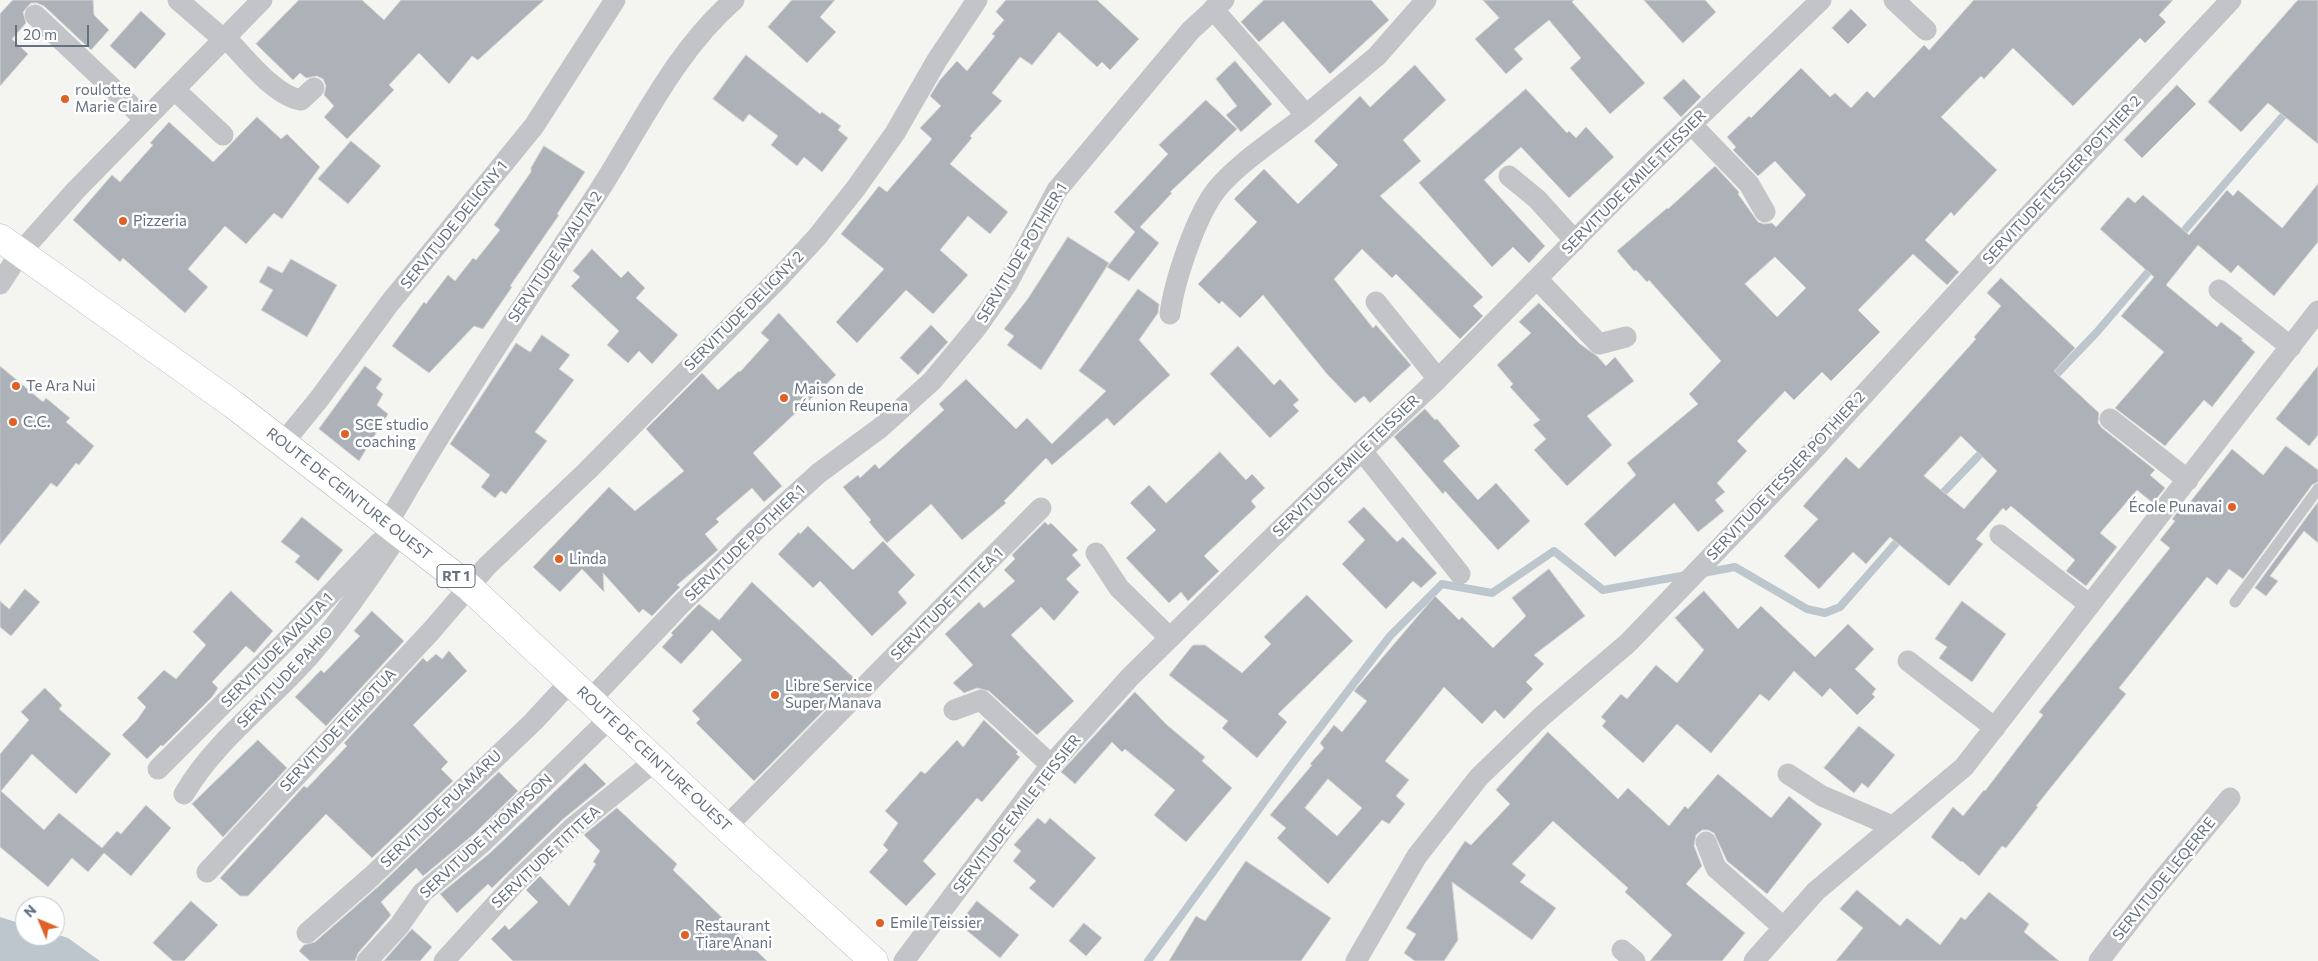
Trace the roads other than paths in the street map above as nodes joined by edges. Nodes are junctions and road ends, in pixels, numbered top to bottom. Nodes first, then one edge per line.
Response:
1 (178, 0) edge
2 (262, 0) edge
3 (615, 0) edge
4 (734, 0) edge
5 (977, 0) edge
6 (1426, 0) edge
7 (1820, 0) edge
8 (1894, 0) edge
9 (2231, 0) edge
10 (1219, 5) edge
11 (35, 15) dead end
12 (1926, 30) dead end
13 (224, 38) junction
14 (314, 88) dead end
15 (175, 90) junction
16 (1306, 115) junction
17 (145, 119) junction
18 (1691, 124) junction
19 (223, 135) dead end
20 (1509, 176) dead end
21 (1765, 212) dead end
22 (1575, 241) junction
23 (10, 246) edge
24 (1538, 280) junction
25 (0, 284) edge
26 (2219, 290) dead end
27 (1376, 302) dead end
28 (2318, 312) edge
29 (1170, 314) dead end
30 (1626, 337) dead end
31 (2291, 347) junction
32 (1438, 379) junction
33 (2110, 419) dead end
34 (283, 442) junction
35 (1362, 451) junction
36 (2188, 480) junction
37 (2318, 490) edge
38 (1041, 508) dead end
39 (394, 528) junction
40 (2000, 535) dead end
41 (1096, 553) dead end
42 (1460, 574) dead end
43 (1093, 576) dead end
44 (1113, 580) junction
45 (469, 587) junction
46 (2235, 602) dead end
47 (2090, 605) junction
48 (1169, 637) junction
49 (1908, 661) dead end
50 (581, 690) junction
51 (954, 710) dead end
52 (611, 718) junction
53 (1995, 728) junction
54 (656, 760) junction
55 (1051, 765) junction
56 (158, 769) dead end
57 (1788, 774) dead end
58 (184, 794) dead end
59 (2230, 798) dead end
60 (1892, 826) junction
61 (726, 827) junction
62 (1706, 842) dead end
63 (207, 872) dead end
64 (1783, 927) junction
65 (307, 933) dead end
66 (367, 961) edge
67 (444, 961) edge
68 (874, 961) edge
69 (904, 961) edge
70 (1356, 961) edge
71 (1754, 961) edge
72 (2099, 961) edge

1 - 13 street
2 - 13 street
3 - 34 street, SERVITUDE DELIGNY 1
4 - 39 street, SERVITUDE AVAUTA 2
5 - 45 street, SERVITUDE DELIGNY 2
6 - 16 street
7 - 18 street, SERVITUDE EMILE TEISSIER
8 - 12 street
9 - 70 street, SERVITUDE TESSIER POTHIER 2
10 - 16 street
10 - 50 street, SERVITUDE POTHIER 1
11 - 17 street
13 - 14 street
13 - 15 street
15 - 17 street
15 - 19 street
16 - 29 street
17 - 23 street
18 - 21 street
18 - 22 street, SERVITUDE EMILE TEISSIER
20 - 22 street
22 - 24 street, SERVITUDE EMILE TEISSIER
23 - 25 street
23 - 34 main road, ROUTE DE CEINTURE OUEST / RT 1
24 - 30 street
24 - 32 street, SERVITUDE EMILE TEISSIER
26 - 31 street
27 - 32 street
28 - 31 street
31 - 36 street
32 - 35 street, SERVITUDE EMILE TEISSIER
33 - 36 street
34 - 39 main road, ROUTE DE CEINTURE OUEST / RT 1
35 - 42 street
35 - 48 street, SERVITUDE EMILE TEISSIER
36 - 47 street
37 - 46 lane
38 - 61 street, SERVITUDE TITITEA 1
39 - 45 main road, ROUTE DE CEINTURE OUEST / RT 1
39 - 56 street, SERVITUDE AVAUTA 1
39 - 58 street, SERVITUDE PAHIO
40 - 47 street
41 - 44 street
43 - 44 street
44 - 48 street
45 - 50 main road, ROUTE DE CEINTURE OUEST / RT 1
45 - 63 street, SERVITUDE TEIHOTUA
47 - 53 street
48 - 55 street, SERVITUDE EMILE TEISSIER
49 - 53 street
50 - 52 main road, ROUTE DE CEINTURE OUEST / RT 1
50 - 65 street, SERVITUDE PUAMARU
51 - 55 street
52 - 54 main road, ROUTE DE CEINTURE OUEST / RT 1
52 - 66 street, SERVITUDE THOMPSON
53 - 60 street
54 - 61 main road, ROUTE DE CEINTURE OUEST / RT 1
54 - 67 street, SERVITUDE TITITEA
55 - 69 street, SERVITUDE EMILE TEISSIER
57 - 60 street
59 - 72 street, SERVITUDE LEQERRE
60 - 64 street
61 - 68 main road, ROUTE DE CEINTURE OUEST / RT 1
62 - 64 street
64 - 71 street

